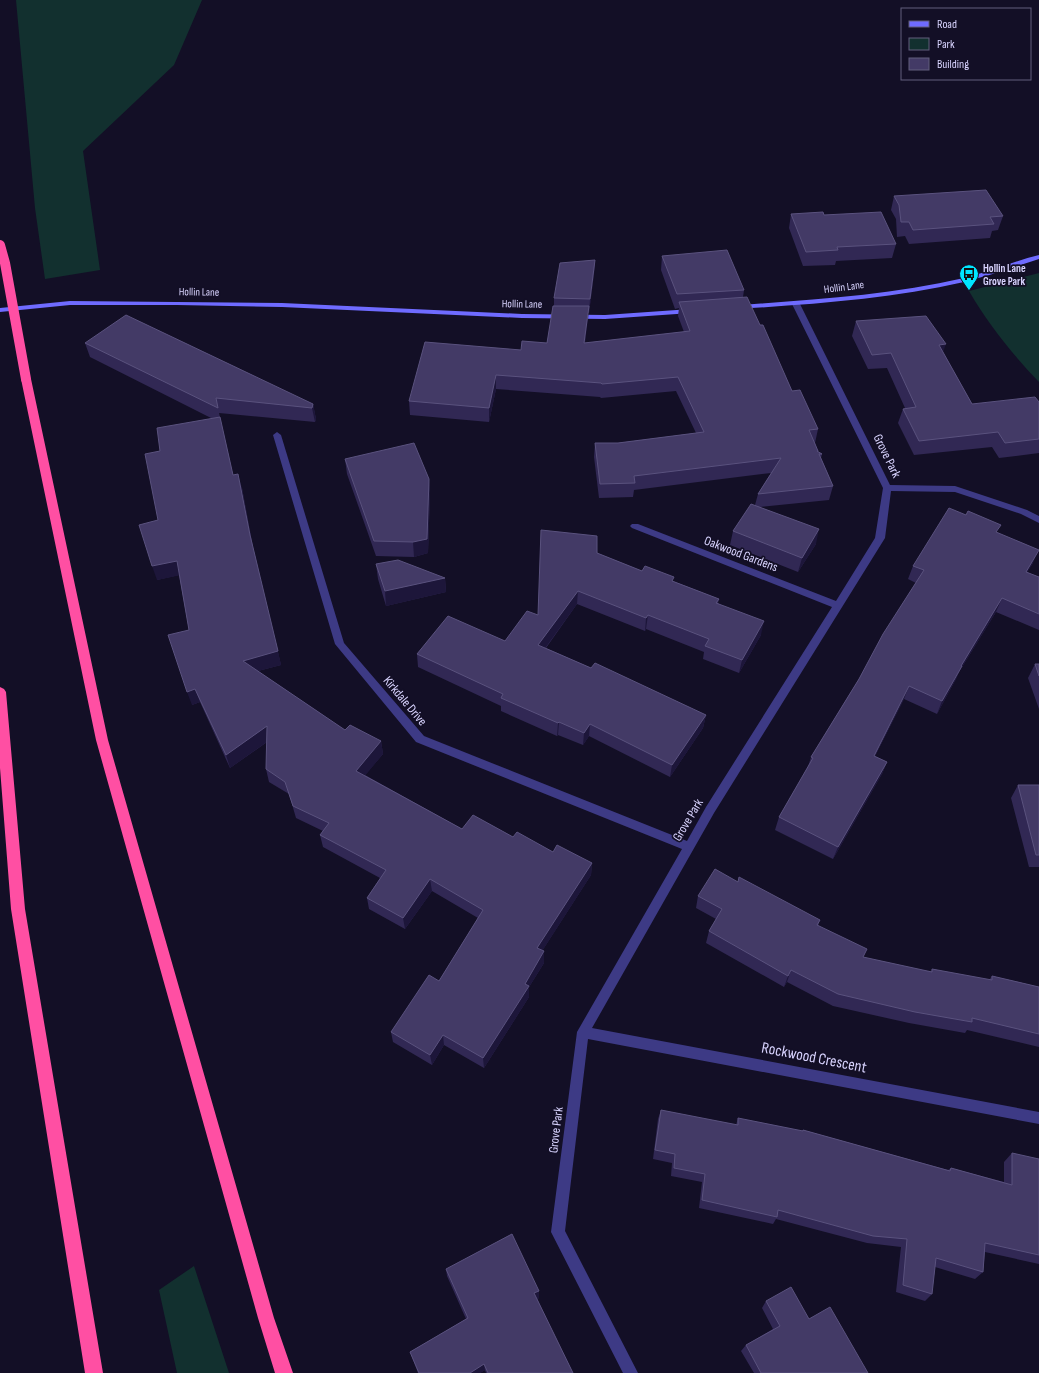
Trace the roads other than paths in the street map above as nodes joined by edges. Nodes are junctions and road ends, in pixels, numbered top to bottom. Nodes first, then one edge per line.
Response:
1 (0, 245) edge
2 (1039, 257) edge
3 (796, 304) junction
4 (730, 308) edge
5 (0, 310) edge
6 (698, 310) edge
7 (277, 435) dead end
8 (887, 488) junction
9 (1039, 520) edge
10 (635, 526) dead end
11 (838, 606) junction
12 (0, 692) edge
13 (688, 846) junction
14 (583, 1032) junction
15 (1039, 1118) edge
16 (94, 1373) edge
17 (284, 1373) edge
18 (631, 1373) edge

1 - 17 highway, bridge
2 - 3 street, Hollin Lane
3 - 4 street, Hollin Lane
3 - 8 street, Grove Park
5 - 6 street, Hollin Lane
7 - 13 street, Kirkdale Drive
8 - 9 street
8 - 11 street, Grove Park
10 - 11 street, Oakwood Gardens
11 - 13 street, Grove Park
12 - 16 highway
13 - 14 street, Grove Park
14 - 15 street, Rockwood Crescent
14 - 18 street, Grove Park

